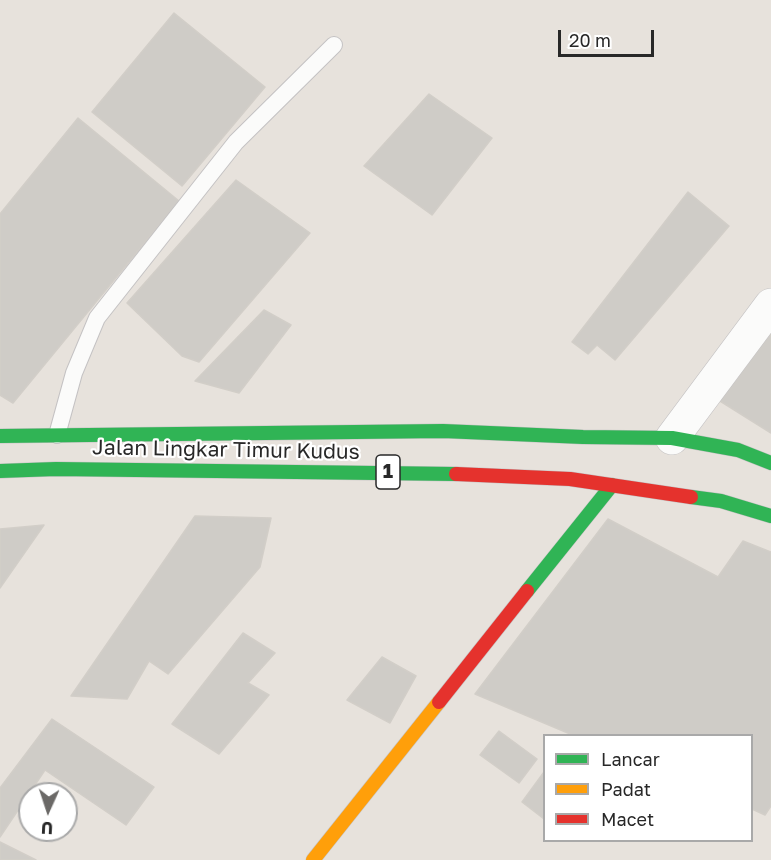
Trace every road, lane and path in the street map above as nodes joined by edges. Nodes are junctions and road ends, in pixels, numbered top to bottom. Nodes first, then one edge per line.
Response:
1 (334, 45) dead end
2 (771, 305) edge
3 (57, 435) junction
4 (0, 436) edge
5 (672, 438) junction
6 (771, 463) edge
7 (0, 471) edge
8 (612, 485) junction
9 (771, 516) edge
10 (313, 860) edge

1 - 3 lane
2 - 5 street
3 - 4 main road, Jalan Lingkar Timur Kudus / 1
3 - 5 main road, Jalan Lingkar Timur Kudus / 1
5 - 6 main road, Jalan Lingkar Timur Kudus / 1
7 - 8 main road, Jalan Lingkar Timur Kudus / 1
8 - 9 main road, Jalan Lingkar Timur Kudus / 1
8 - 10 main road

